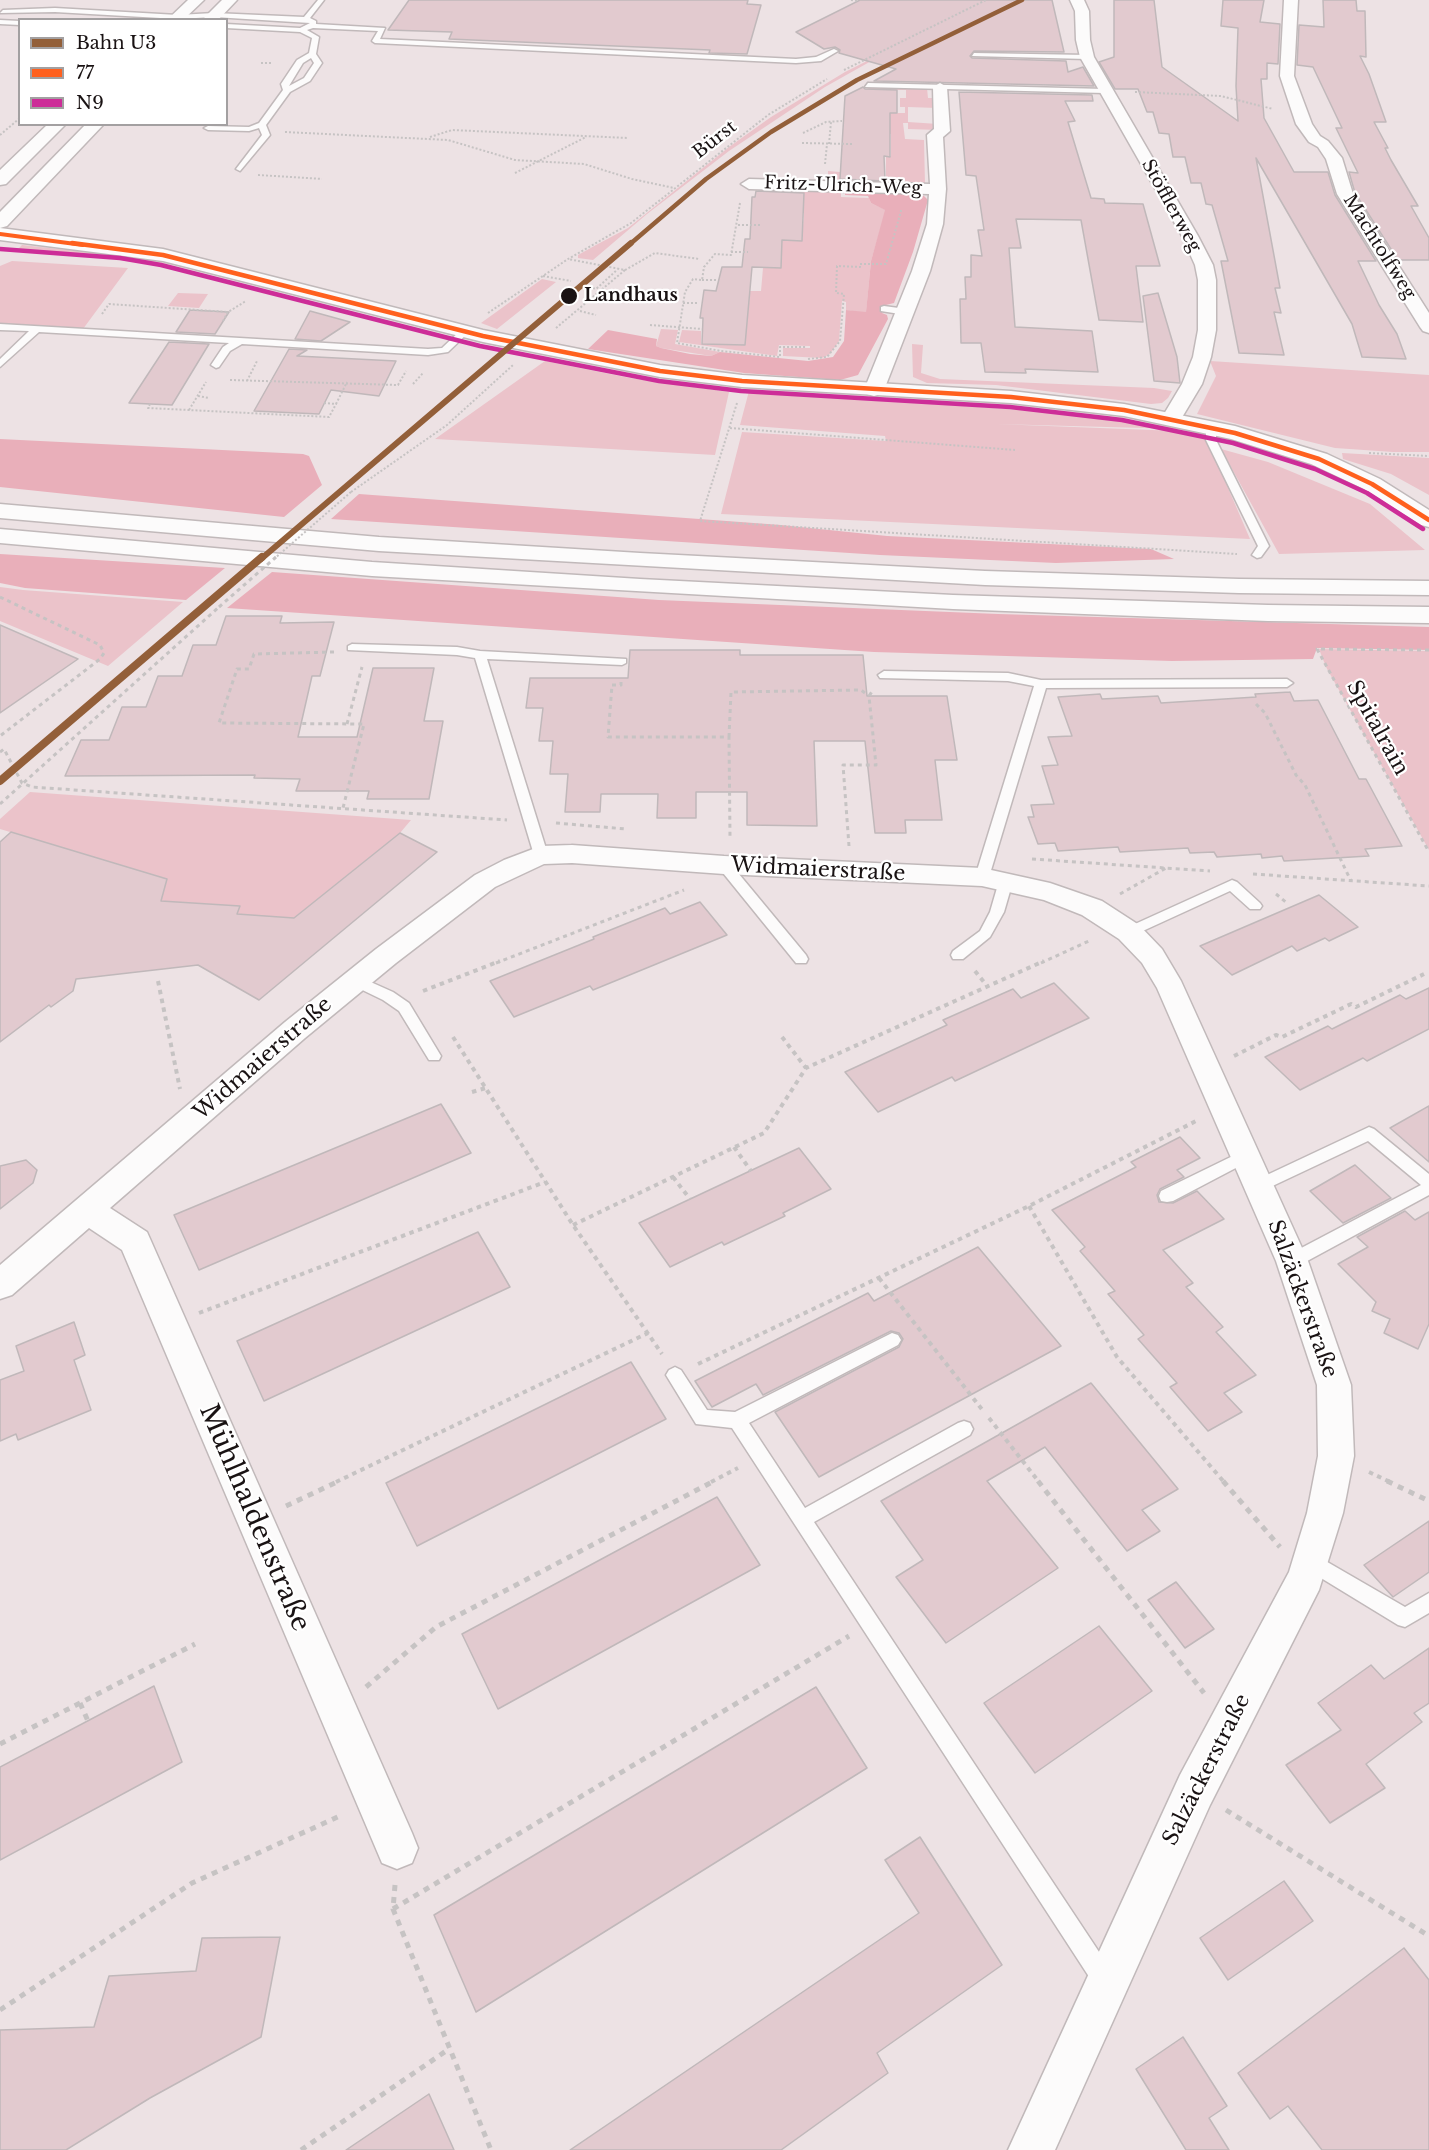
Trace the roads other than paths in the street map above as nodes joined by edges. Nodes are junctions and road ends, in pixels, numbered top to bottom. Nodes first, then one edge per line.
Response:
1 (197, 0) edge
2 (230, 0) edge
3 (321, 0) edge
4 (1077, 0) edge
5 (1292, 0) edge
6 (55, 10) junction
7 (3, 12) dead end
8 (211, 17) edge
9 (45, 18) edge
10 (167, 18) edge
11 (182, 18) edge
12 (196, 18) edge
13 (306, 19) junction
14 (0, 22) edge
15 (18, 23) edge
16 (312, 26) junction
17 (228, 27) edge
18 (301, 30) junction
19 (834, 51) dead end
20 (312, 54) junction
21 (974, 55) dead end
22 (1087, 57) junction
23 (868, 85) dead end
24 (940, 87) junction
25 (287, 90) junction
26 (1105, 92) junction
27 (262, 125) junction
28 (56, 126) edge
29 (94, 126) edge
30 (208, 128) dead end
31 (240, 169) dead end
32 (0, 180) edge
33 (749, 184) dead end
34 (938, 189) junction
35 (2, 218) edge
36 (0, 234) edge
37 (23, 238) junction
38 (2, 250) edge
39 (219, 271) junction
40 (884, 309) dead end
41 (906, 312) junction
42 (0, 327) edge
43 (1429, 327) edge
44 (36, 330) junction
45 (464, 332) junction
46 (240, 341) junction
47 (0, 364) edge
48 (216, 365) road end
49 (874, 390) junction
50 (1172, 419) junction
51 (1211, 427) junction
52 (0, 511) edge
53 (1429, 520) edge
54 (0, 536) edge
55 (1257, 555) road end
56 (1429, 588) edge
57 (1429, 615) edge
58 (352, 648) road end
59 (480, 655) junction
60 (622, 661) road end
61 (884, 675) dead end
62 (1287, 683) dead end
63 (1041, 684) junction
64 (541, 855) junction
65 (724, 865) junction
66 (994, 879) junction
67 (1255, 906) dead end
68 (1092, 908) joint
69 (1129, 932) junction
70 (958, 955) dead end
71 (801, 959) dead end
72 (355, 980) junction
73 (434, 1056) dead end
74 (1251, 1171) junction
75 (1429, 1183) edge
76 (1429, 1188) edge
77 (1167, 1196) dead end
78 (87, 1210) junction
79 (1292, 1261) junction
80 (0, 1285) edge
81 (892, 1340) dead end
82 (675, 1374) road end
83 (737, 1420) junction
84 (964, 1429) dead end
85 (802, 1519) junction
86 (1308, 1569) junction
87 (1429, 1602) edge
88 (397, 1848) road end
89 (1106, 1983) junction
90 (1031, 2150) edge

1 - 11 main road
2 - 8 main road
3 - 13 lane
4 - 22 street, Stöfflerweg
5 - 43 street, Machtolfweg
6 - 7 lane
6 - 9 lane
6 - 10 lane
8 - 12 lane
8 - 13 lane
13 - 16 lane
14 - 15 lane
16 - 18 lane
16 - 19 lane
17 - 18 lane
18 - 20 lane
20 - 25 lane
20 - 25 lane
21 - 22 lane
22 - 26 street, Stöfflerweg
23 - 24 lane
24 - 26 lane
24 - 34 street, Fritz-Ulrich-Weg
25 - 27 lane
26 - 50 street, Stöfflerweg
27 - 30 lane
27 - 31 lane
28 - 32 main road
29 - 35 main road
33 - 34 street, Fritz-Ulrich-Weg
34 - 41 street, Fritz-Ulrich-Weg
36 - 37 main road
37 - 38 main road
37 - 39 main road
38 - 39 main road
39 - 45 main road
40 - 41 lane
41 - 49 street, Fritz-Ulrich-Weg
42 - 44 lane
44 - 46 lane
44 - 47 lane
45 - 46 lane
45 - 49 main road
46 - 48 lane
49 - 50 main road
50 - 51 main road
51 - 53 main road
51 - 55 lane
52 - 56 main road
54 - 57 main road
58 - 59 lane
59 - 60 lane
59 - 64 lane
61 - 63 lane
62 - 63 lane
63 - 66 lane
64 - 65 street, Widmaierstraße
64 - 72 street, Widmaierstraße
65 - 66 street, Widmaierstraße
65 - 71 lane
66 - 68 street, Widmaierstraße
66 - 70 lane
67 - 69 lane
68 - 69 street, Salzäckerstraße
69 - 74 street, Salzäckerstraße
72 - 73 lane
72 - 78 street, Widmaierstraße
74 - 75 lane
74 - 77 lane
74 - 79 street, Salzäckerstraße
76 - 79 lane
78 - 80 street, Widmaierstraße
78 - 88 street, Mühlhaldenstraße
79 - 86 street, Salzäckerstraße
81 - 83 lane
82 - 83 lane
83 - 85 lane
84 - 85 lane
85 - 89 lane
86 - 87 lane
86 - 89 street, Salzäckerstraße
89 - 90 street, Salzäckerstraße

